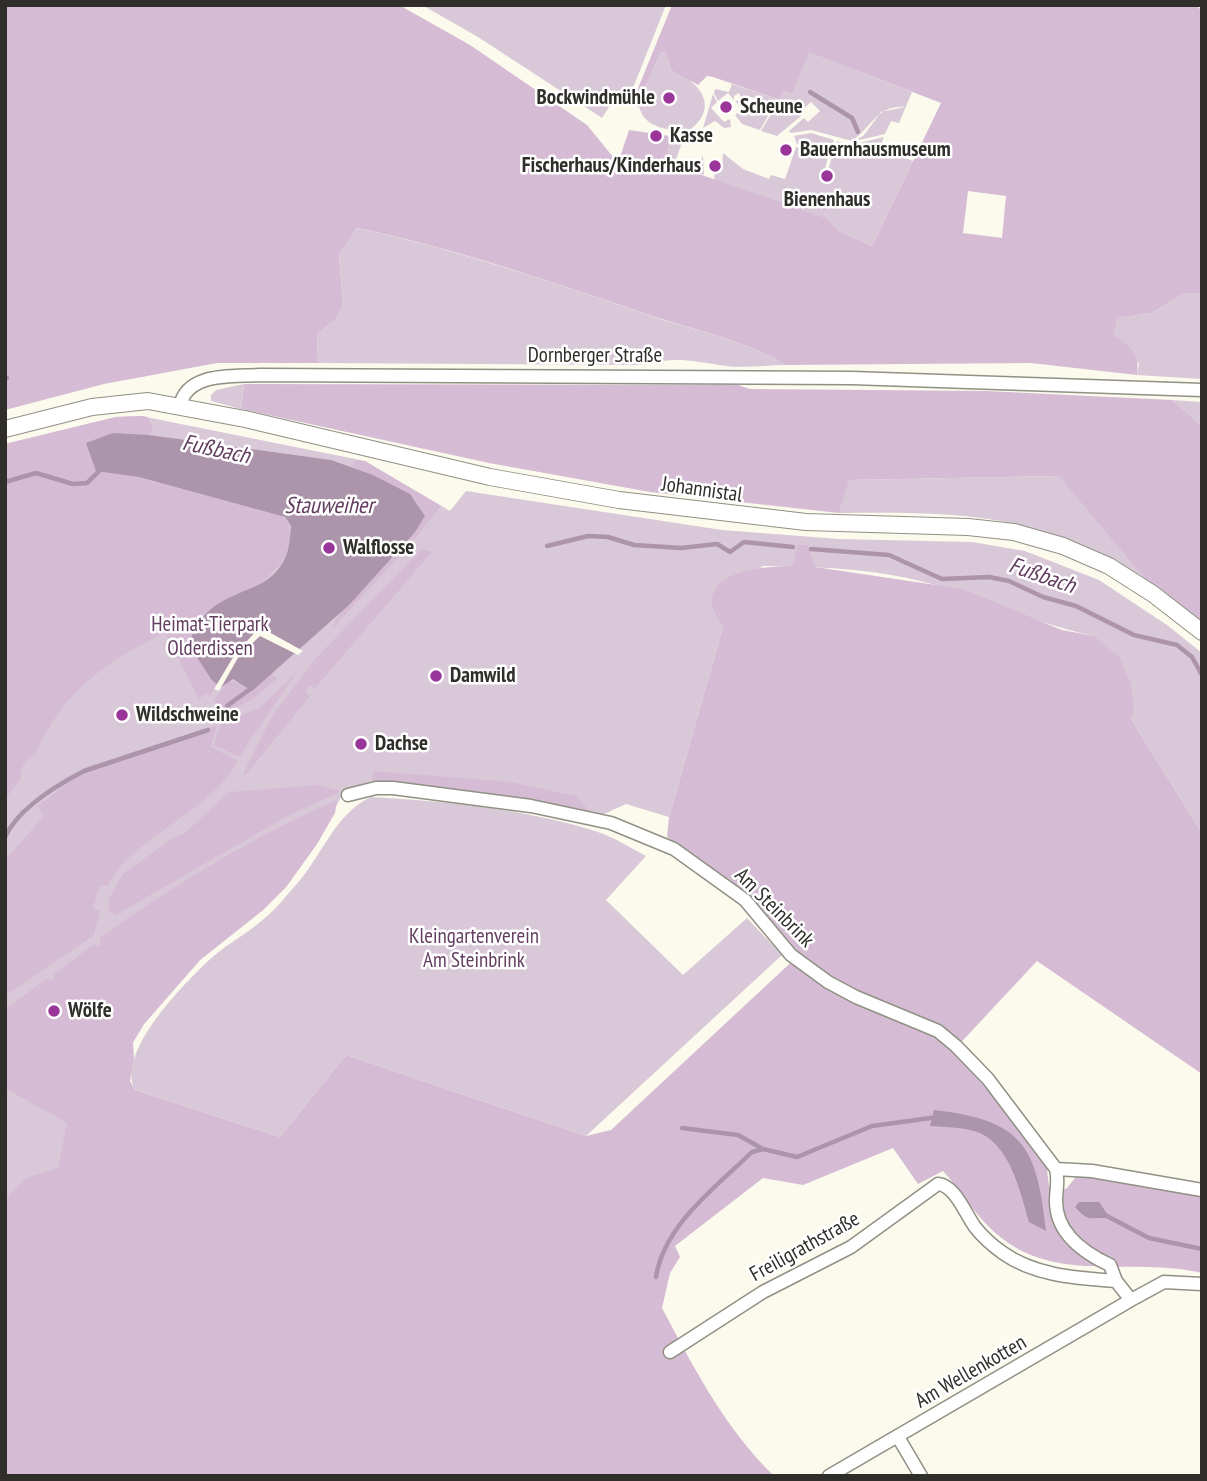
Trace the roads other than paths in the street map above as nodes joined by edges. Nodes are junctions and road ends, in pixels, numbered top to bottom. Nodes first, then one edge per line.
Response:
1 (1202, 390) edge
2 (180, 406) junction
3 (5, 429) edge
4 (1202, 632) edge
5 (348, 795) dead end
6 (1056, 1169) junction
7 (1202, 1190) edge
8 (1116, 1281) junction
9 (1202, 1284) edge
10 (1131, 1300) junction
11 (670, 1352) dead end
12 (898, 1437) junction
13 (829, 1476) edge
14 (921, 1476) edge

1 - 2 street, Dornberger Straße
2 - 3 main road
2 - 4 main road, Johannistal
5 - 6 street, Am Steinbrink
6 - 7 street
6 - 8 street
8 - 10 street
8 - 11 street, Freiligrathstraße
9 - 10 street
10 - 12 street, Am Wellenkotten
12 - 13 street, Am Wellenkotten
12 - 14 street

